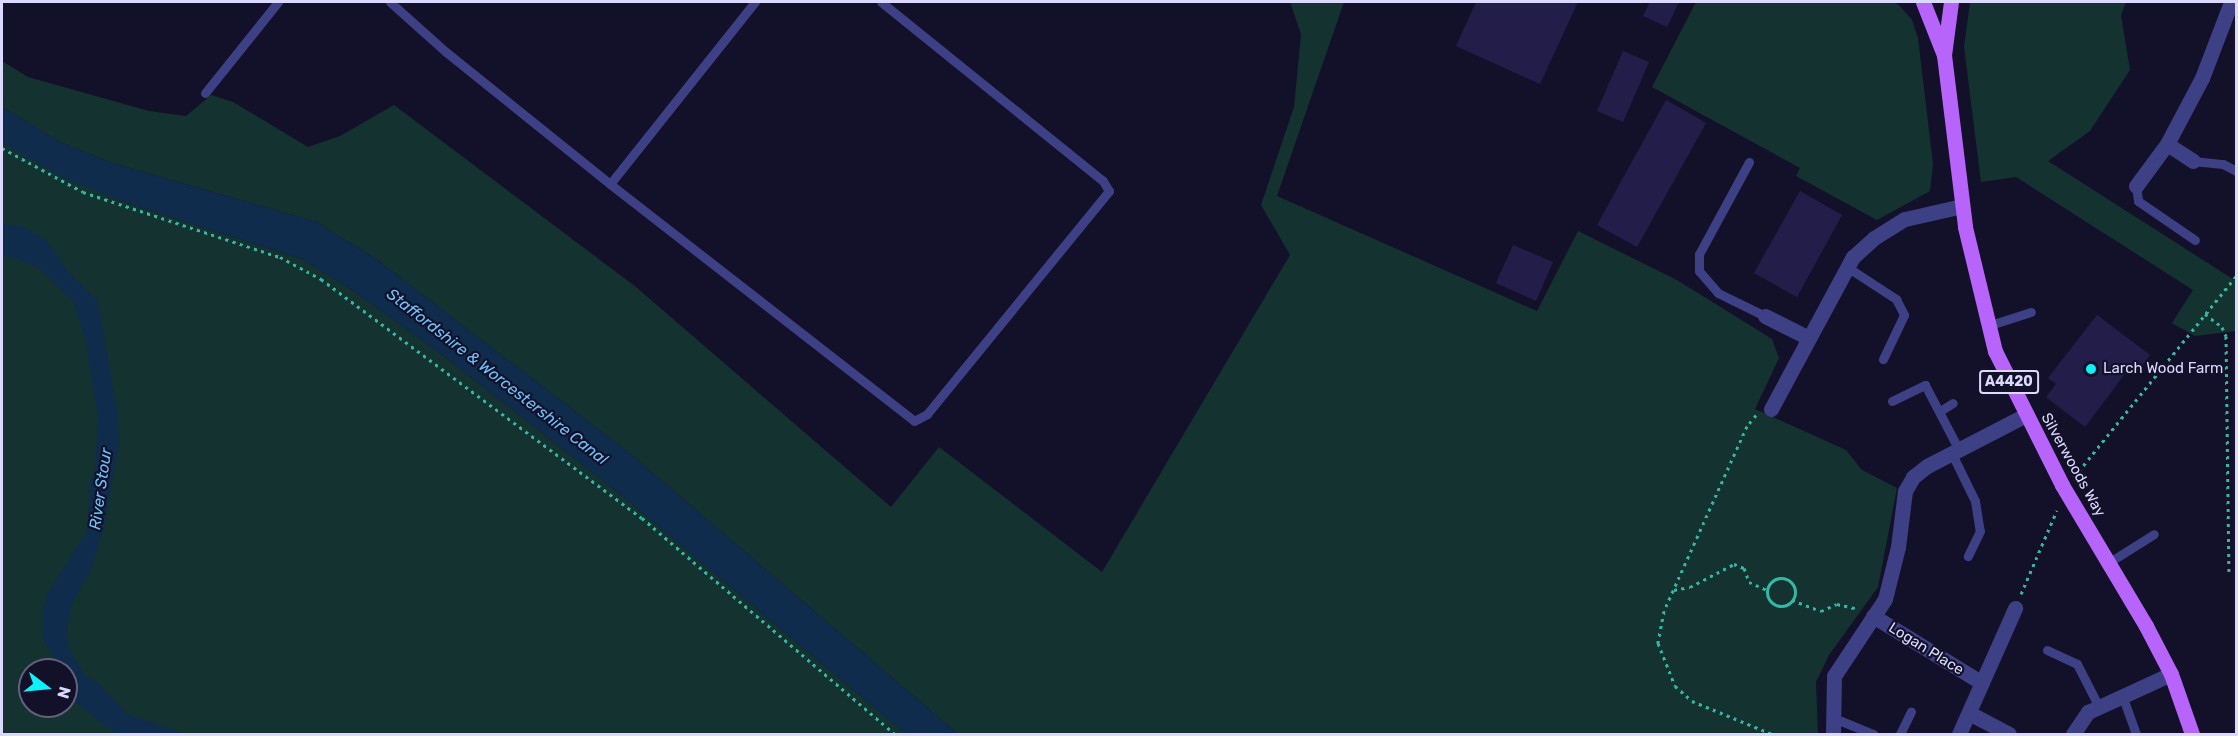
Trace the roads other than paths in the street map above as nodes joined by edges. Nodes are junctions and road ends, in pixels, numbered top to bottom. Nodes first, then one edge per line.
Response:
1 (278, 2) edge
2 (390, 2) edge
3 (755, 2) edge
4 (881, 2) edge
5 (1923, 2) edge
6 (1951, 2) edge
7 (2229, 4) edge
8 (1944, 55) junction
9 (205, 93) dead end
10 (2167, 144) junction
11 (2193, 161) joint
12 (1749, 162) dead end
13 (2236, 171) edge
14 (610, 184) junction
15 (2136, 186) joint
16 (1962, 206) junction
17 (2195, 240) dead end
18 (1846, 267) junction
19 (2031, 312) dead end
20 (1765, 316) joint
21 (1987, 326) junction
22 (1809, 338) junction
23 (1883, 359) dead end
24 (1892, 401) dead end
25 (1953, 404) dead end
26 (1772, 409) road end
27 (1940, 411) junction
28 (2025, 416) junction
29 (1956, 452) junction
30 (2154, 534) dead end
31 (1968, 556) dead end
32 (2108, 563) junction
33 (2015, 608) road end
34 (1873, 616) junction
35 (2047, 650) dead end
36 (2171, 675) junction
37 (1979, 681) junction
38 (2122, 695) junction
39 (2099, 706) junction
40 (1911, 711) dead end
41 (1969, 713) junction
42 (1833, 728) edge
43 (1874, 735) edge
44 (1900, 735) edge
45 (1959, 735) edge
46 (2009, 735) edge
47 (2073, 735) edge
48 (2136, 735) edge
49 (2192, 735) edge

1 - 9 lane
2 - 14 lane
3 - 14 lane
4 - 14 lane
5 - 8 main road, Silverwoods Way / A4420
6 - 8 main road, Silverwoods Way / A4420
7 - 10 street
8 - 16 main road, Silverwoods Way / A4420
10 - 11 street
10 - 15 street
11 - 13 lane
12 - 20 lane
15 - 17 lane
16 - 18 street
16 - 21 main road, Silverwoods Way / A4420
18 - 22 street
18 - 23 lane
19 - 21 lane
20 - 22 street
21 - 28 main road, Silverwoods Way / A4420
22 - 26 street
24 - 27 lane
25 - 27 lane
27 - 29 lane
28 - 29 street
28 - 32 main road, Silverwoods Way / A4420
29 - 31 lane
29 - 34 street
30 - 32 lane
32 - 36 main road, Silverwoods Way / A4420
33 - 37 street, Logan Place
34 - 37 street, Logan Place
34 - 42 street
35 - 39 lane
36 - 38 street
36 - 49 main road, Silverwoods Way / A4420
37 - 41 street, Logan Place
38 - 39 street
38 - 48 lane
39 - 47 street
40 - 44 lane
41 - 45 street, Logan Place
41 - 46 street
42 - 43 lane

